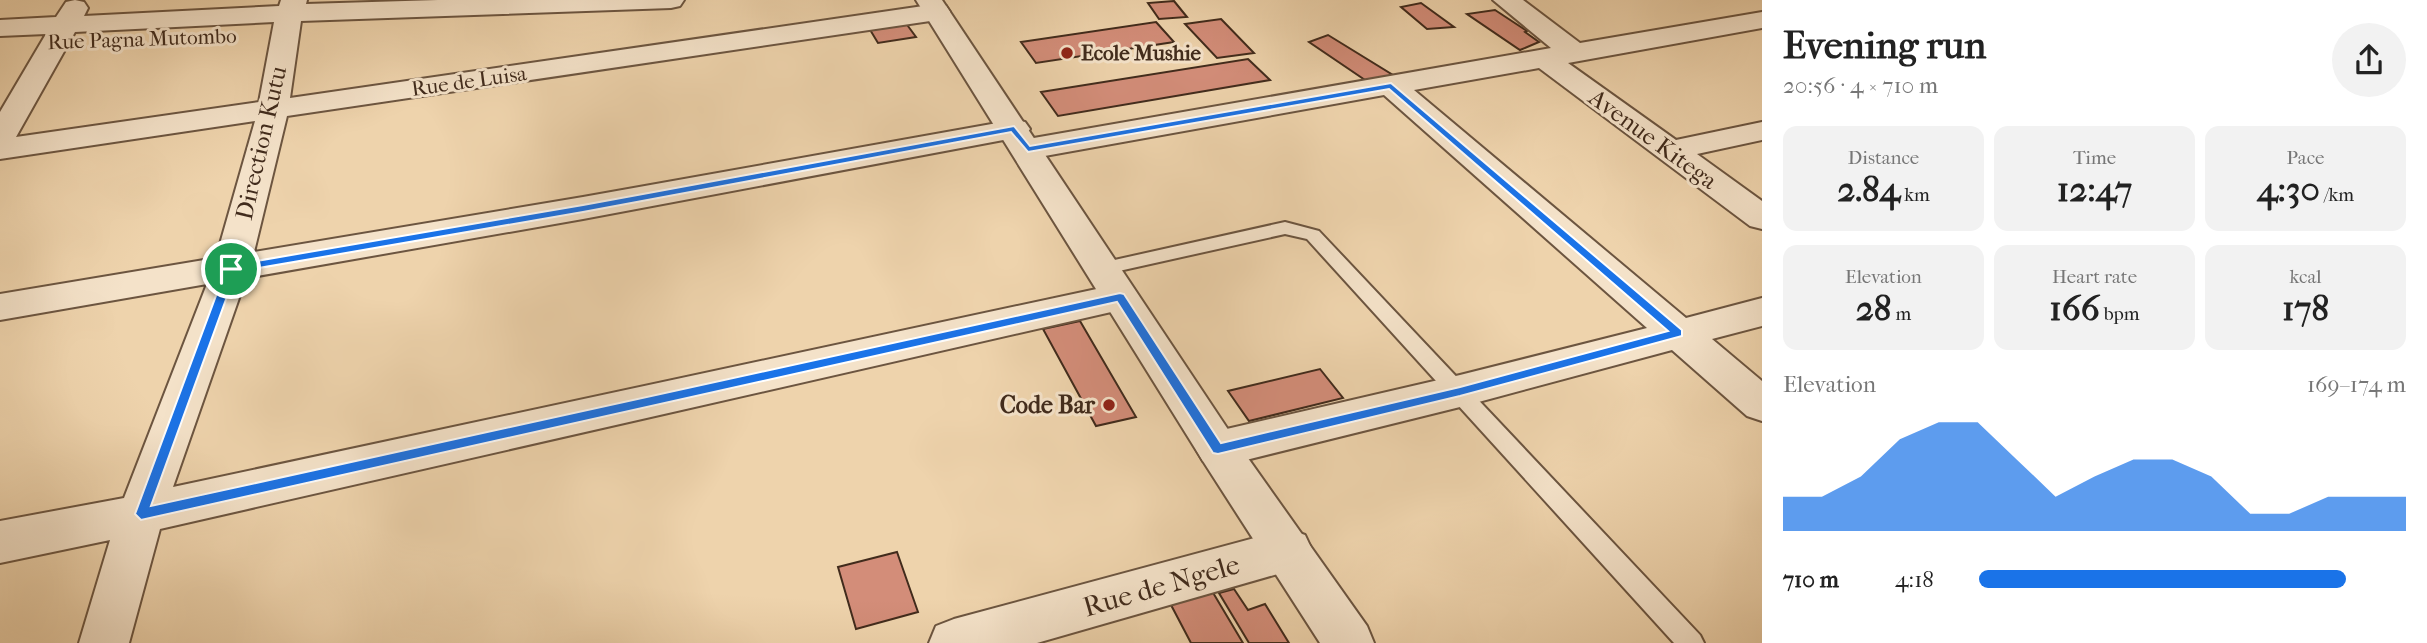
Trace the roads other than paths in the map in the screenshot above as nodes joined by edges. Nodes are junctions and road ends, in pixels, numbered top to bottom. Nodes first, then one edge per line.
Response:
1 (79, 0) edge
2 (671, 0) edge
3 (1506, 0) edge
4 (933, 6) edge
5 (290, 16) edge
6 (1762, 20) edge
7 (0, 28) edge
8 (60, 34) junction
9 (0, 45) edge
10 (1576, 54) junction
11 (1545, 59) junction
12 (1391, 86) junction
13 (273, 110) junction
14 (1762, 131) edge
15 (0, 138) edge
16 (1021, 139) junction
17 (0, 149) edge
18 (1668, 151) junction
19 (1762, 218) edge
20 (231, 269) junction
21 (1111, 283) junction
22 (0, 307) edge
23 (1762, 312) edge
24 (1678, 333) junction
25 (1460, 391) junction
26 (1762, 405) edge
27 (1218, 449) junction
28 (141, 514) junction
29 (0, 542) edge
30 (1288, 550) junction
31 (104, 643) edge
32 (954, 643) edge
33 (1349, 643) edge
34 (1691, 643) edge

1 - 8 street
2 - 5 street, Rue Pagna Mutombo
3 - 10 street
4 - 13 street, Rue de Luisa
4 - 16 street
5 - 8 street, Rue Pagna Mutombo
5 - 13 street, Direction Kutu
6 - 10 street
7 - 8 street
8 - 9 street, Rue Pagna Mutombo
8 - 15 street
10 - 11 street
11 - 12 street
11 - 18 street, Avenue Kitega
12 - 16 street
12 - 24 street
13 - 17 street, Rue de Luisa
13 - 20 street, Direction Kutu
14 - 18 street
16 - 20 street
16 - 21 street
18 - 19 street, Avenue Kitega
20 - 22 street
20 - 28 street, Direction Kutu
21 - 25 lane
21 - 27 street
21 - 28 street
23 - 24 street
24 - 25 street
24 - 26 street
25 - 27 street
25 - 34 lane
27 - 30 street
28 - 29 street
28 - 31 street, Direction Kutu
30 - 32 street, Rue de Ngele
30 - 33 street

